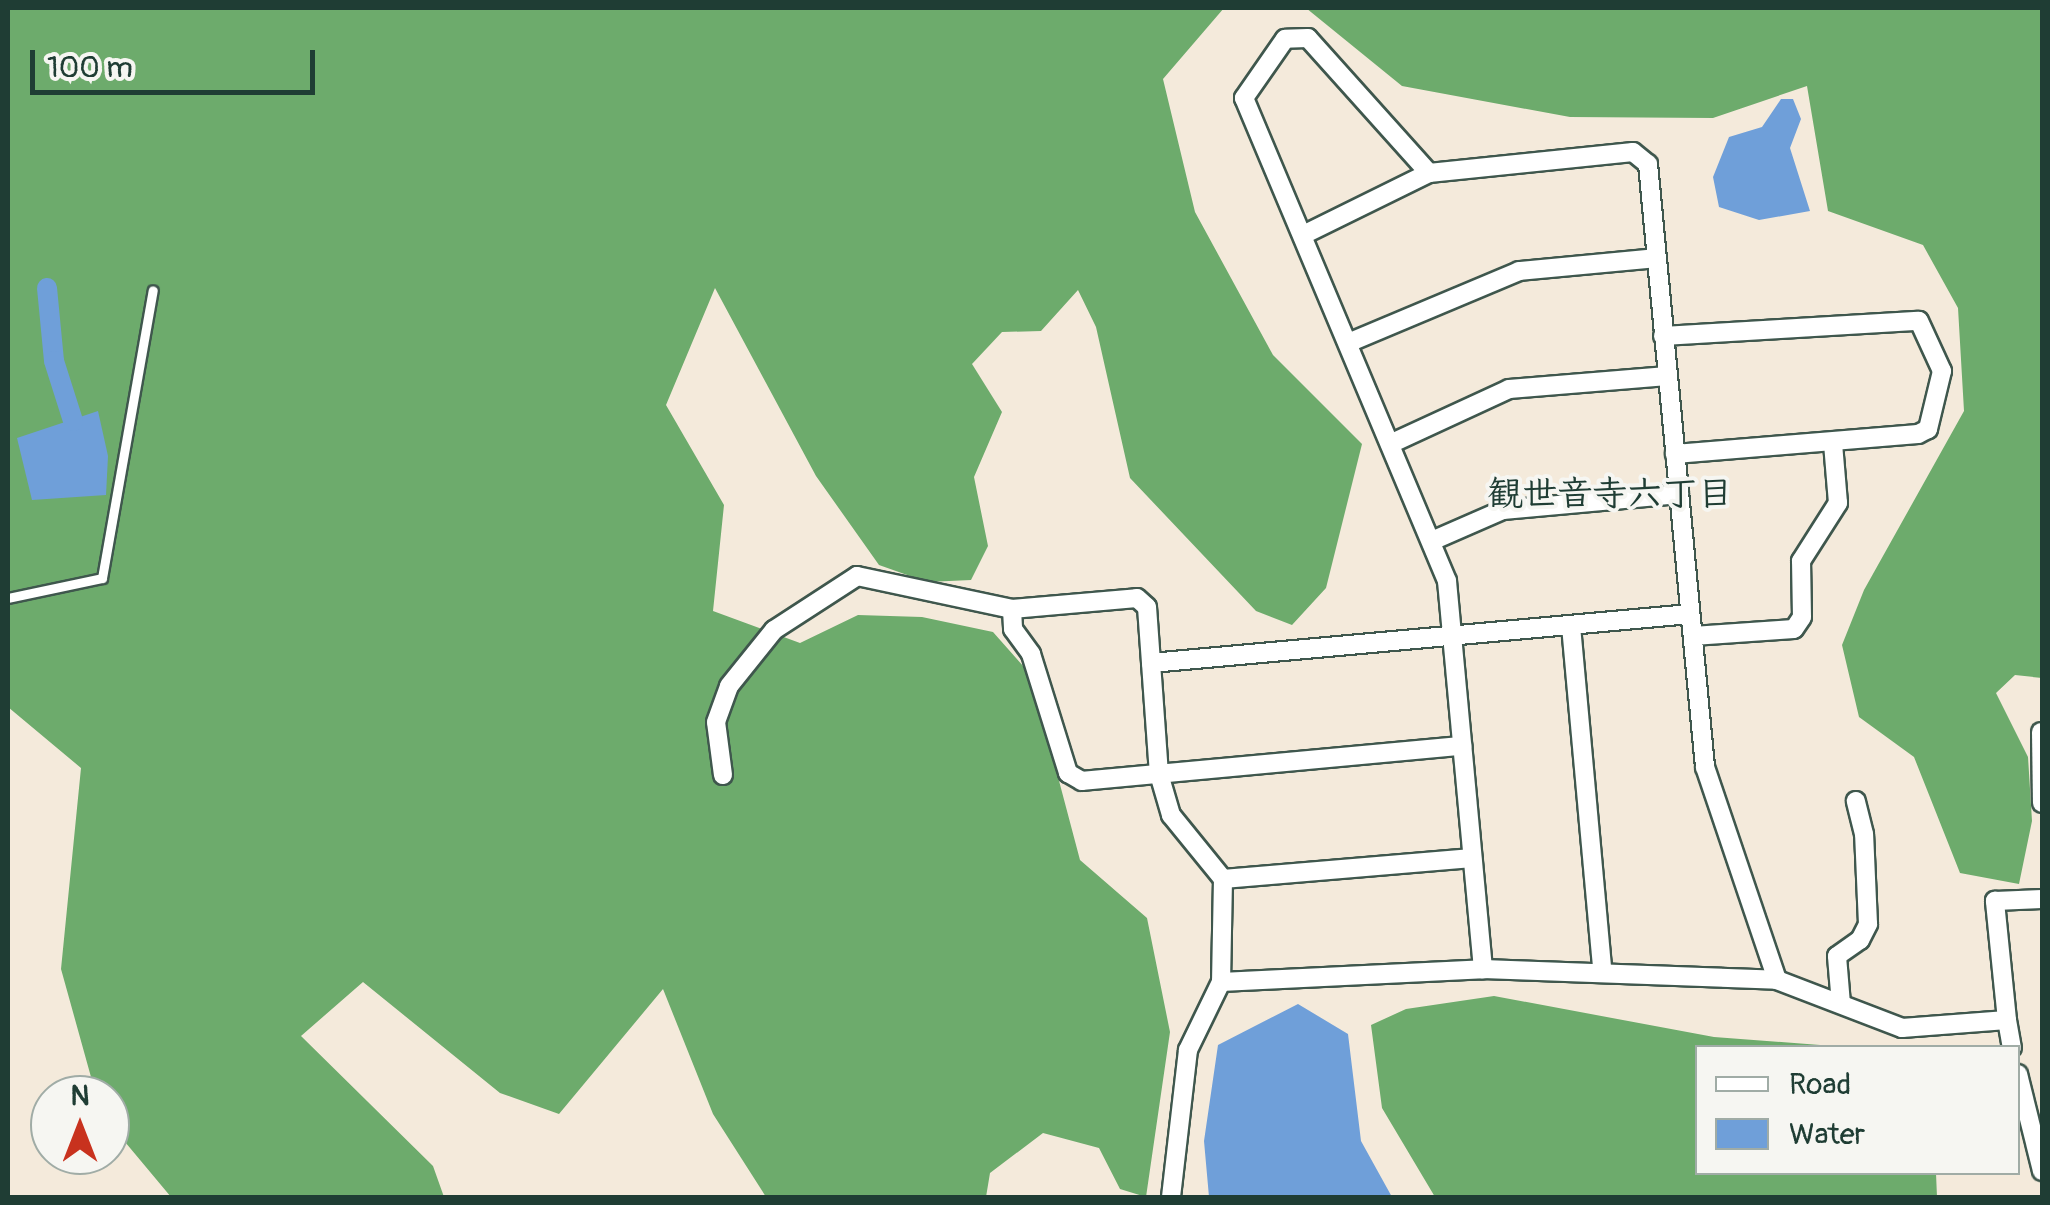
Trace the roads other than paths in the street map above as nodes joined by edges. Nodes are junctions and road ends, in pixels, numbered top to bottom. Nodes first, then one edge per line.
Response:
1 (1429, 173) junction
2 (1303, 236) junction
3 (1656, 258) junction
4 (153, 290) dead end
5 (1663, 336) junction
6 (1348, 343) junction
7 (1667, 376) junction
8 (1390, 444) junction
9 (1833, 444) junction
10 (1675, 454) junction
11 (1679, 494) junction
12 (1434, 540) junction
13 (8, 598) edge
14 (1012, 609) junction
15 (1690, 614) junction
16 (1571, 626) junction
17 (1693, 636) junction
18 (1454, 639) junction
19 (1150, 663) junction
20 (2042, 732) edge
21 (1462, 746) junction
22 (1158, 774) junction
23 (723, 775) dead end
24 (1856, 801) dead end
25 (2042, 803) edge
26 (1472, 858) junction
27 (1223, 879) junction
28 (2042, 900) edge
29 (1483, 968) junction
30 (1602, 969) junction
31 (1777, 980) junction
32 (1221, 982) junction
33 (1841, 1004) junction
34 (2007, 1020) junction
35 (2011, 1045) edge
36 (2020, 1081) edge
37 (2036, 1139) edge
38 (2042, 1171) edge
39 (1171, 1198) edge

1 - 2 street
1 - 2 street
1 - 3 street
2 - 6 street
3 - 5 street
3 - 6 street
4 - 13 lane
5 - 7 street
5 - 9 street
6 - 8 street
7 - 8 street
7 - 10 street
8 - 12 street
9 - 10 street
9 - 17 street
10 - 11 street
11 - 12 street
11 - 15 street
12 - 18 street
14 - 19 street
14 - 22 street
14 - 23 street
15 - 16 street
15 - 17 street
16 - 18 street
16 - 30 street
17 - 31 street
18 - 19 street
18 - 21 street
19 - 22 street
20 - 25 street
21 - 22 street
21 - 26 street
22 - 27 street
24 - 33 street
26 - 27 street
26 - 29 street
27 - 32 street
28 - 34 street
29 - 30 street
29 - 32 street
30 - 31 street
31 - 33 street
32 - 39 street
33 - 34 street
34 - 35 street
36 - 37 street
37 - 38 street

